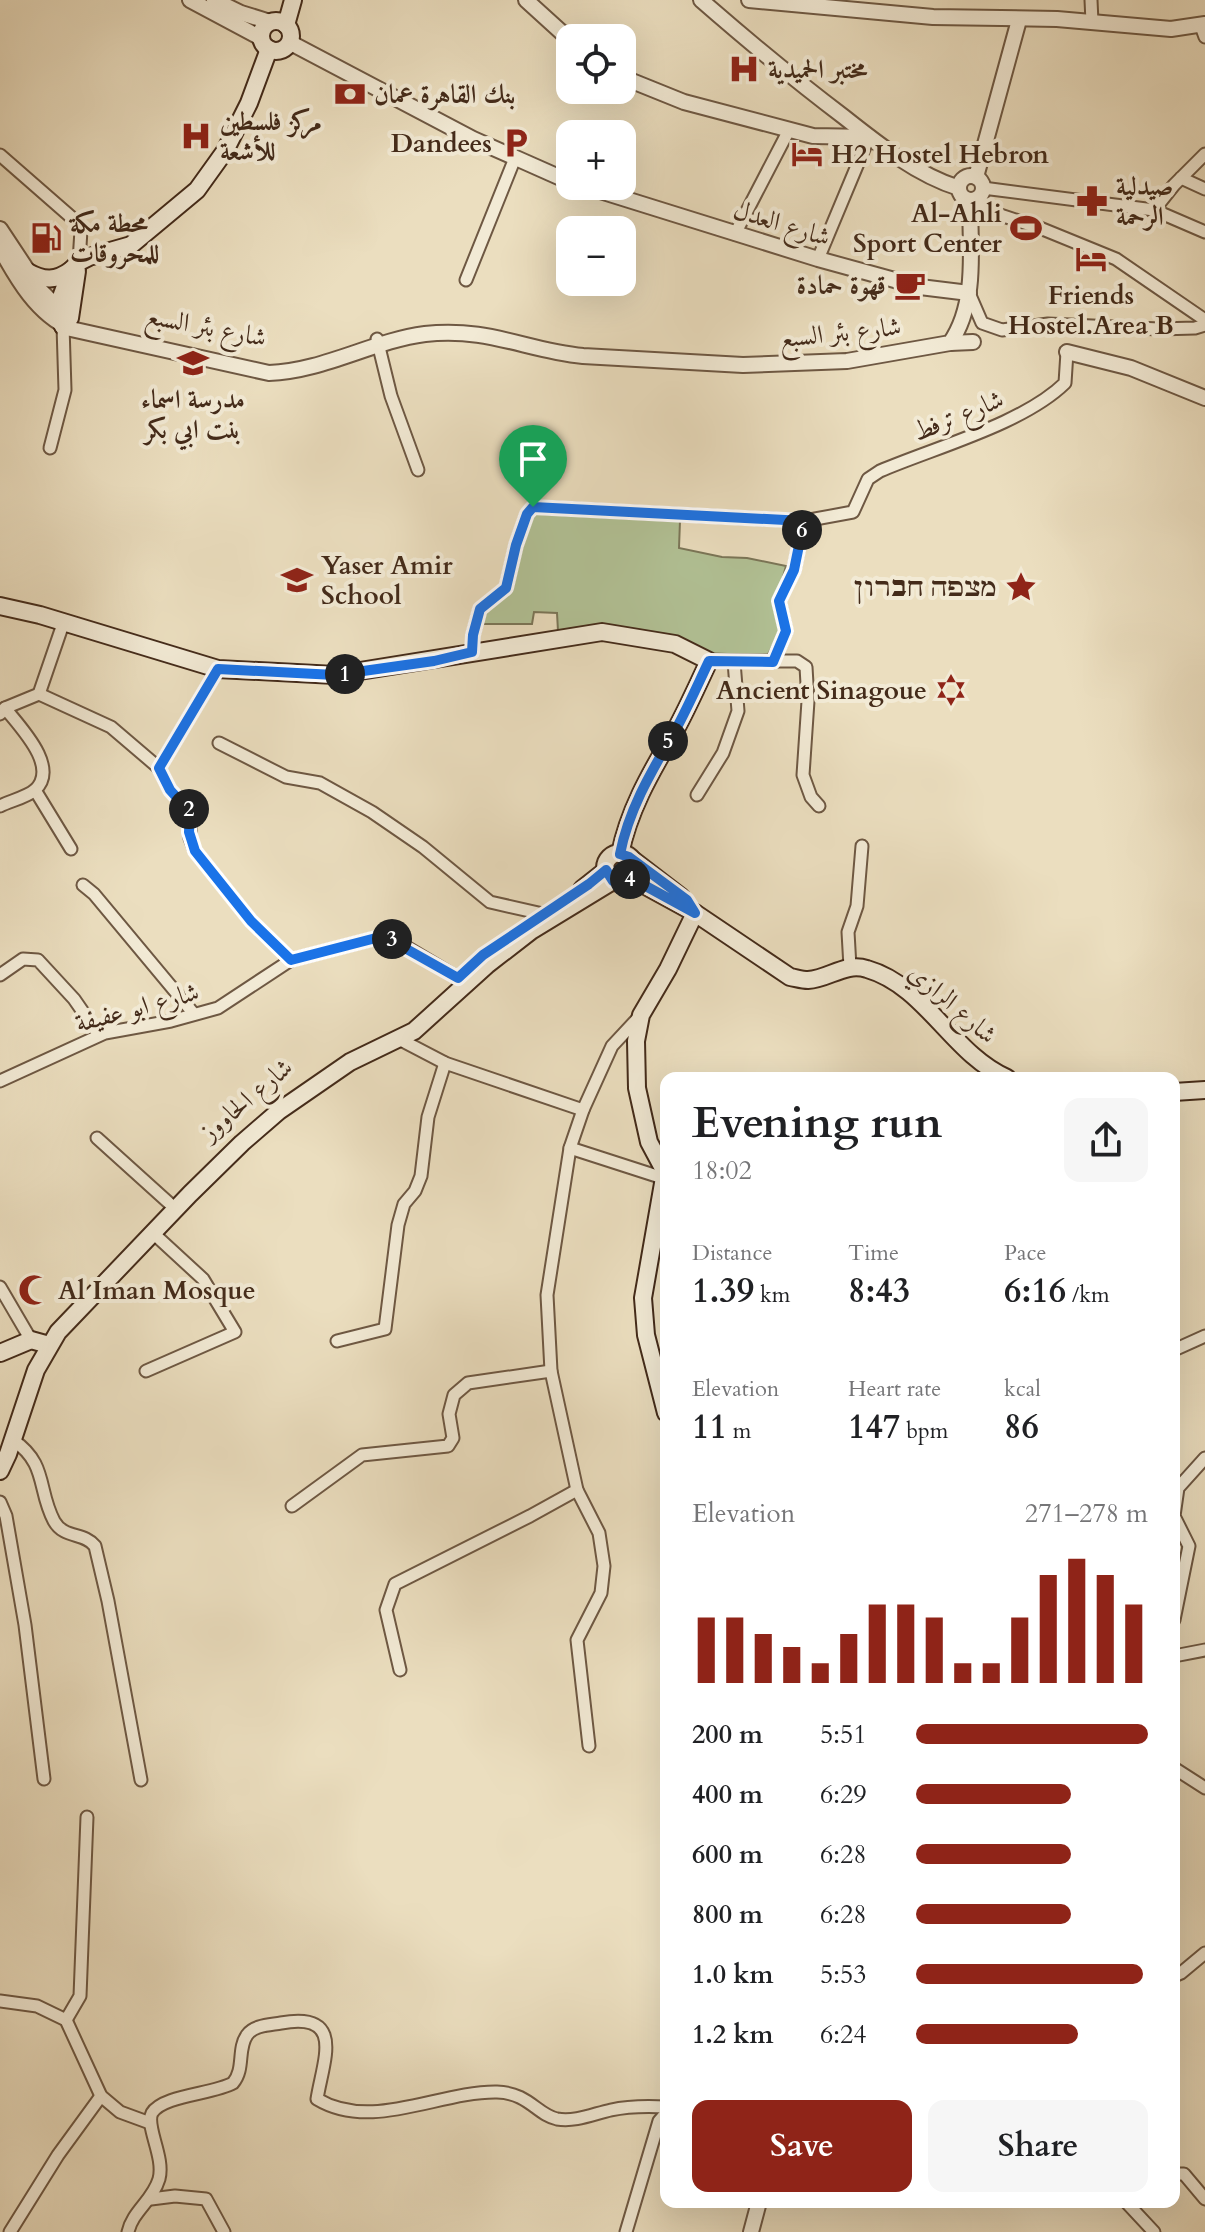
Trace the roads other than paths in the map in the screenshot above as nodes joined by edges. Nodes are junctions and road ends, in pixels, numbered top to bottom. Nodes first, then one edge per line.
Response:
1 (190, 0) edge
2 (214, 0) edge
3 (282, 0) edge
4 (293, 0) edge
5 (526, 0) edge
6 (701, 0) edge
7 (749, 0) edge
8 (935, 0) edge
9 (1091, 0) edge
10 (933, 17) junction
11 (1019, 20) junction
12 (1092, 22) junction
13 (278, 23) junction
14 (556, 27) edge
15 (1204, 29) edge
16 (289, 42) junction
17 (265, 44) junction
18 (636, 83) edge
19 (789, 130) junction
20 (869, 137) junction
21 (1205, 154) edge
22 (0, 155) edge
23 (515, 158) junction
24 (556, 176) edge
25 (1181, 178) junction
26 (979, 183) junction
27 (959, 188) junction
28 (1205, 189) edge
29 (628, 200) edge
30 (971, 200) junction
31 (1154, 210) junction
32 (0, 229) edge
33 (1205, 232) edge
34 (735, 234) junction
35 (0, 248) edge
36 (818, 259) junction
37 (75, 266) junction
38 (28, 272) junction
39 (466, 280) dead end
40 (969, 293) junction
41 (63, 317) junction
42 (1205, 323) edge
43 (378, 342) junction
44 (973, 342) dead end
45 (950, 343) junction
46 (1067, 352) joint
47 (1205, 398) edge
48 (50, 448) dead end
49 (418, 470) dead end
50 (804, 521) junction
51 (0, 606) edge
52 (63, 624) junction
53 (472, 652) junction
54 (709, 661) junction
55 (734, 662) junction
56 (773, 662) junction
57 (218, 669) junction
58 (39, 694) junction
59 (3, 711) edge
60 (219, 743) dead end
61 (159, 768) junction
62 (35, 790) junction
63 (697, 795) dead end
64 (0, 806) edge
65 (819, 806) dead end
66 (862, 846) dead end
67 (71, 849) dead end
68 (627, 857) junction
69 (610, 876) junction
70 (631, 878) junction
71 (83, 885) dead end
72 (695, 913) junction
73 (543, 914) junction
74 (291, 960) junction
75 (850, 967) junction
76 (0, 975) edge
77 (458, 978) junction
78 (194, 1014) junction
79 (641, 1015) junction
80 (99, 1035) junction
81 (399, 1039) junction
82 (445, 1063) junction
83 (998, 1072) edge
84 (0, 1081) edge
85 (1205, 1090) edge
86 (1180, 1092) edge
87 (583, 1110) junction
88 (97, 1138) dead end
89 (570, 1148) junction
90 (660, 1164) edge
91 (660, 1173) edge
92 (660, 1202) edge
93 (169, 1203) junction
94 (153, 1233) junction
95 (0, 1287) edge
96 (1205, 1336) edge
97 (337, 1341) dead end
98 (40, 1342) junction
99 (1180, 1347) edge
100 (0, 1353) edge
101 (146, 1371) dead end
102 (551, 1371) junction
103 (660, 1390) edge
104 (6, 1443) edge
105 (1205, 1458) edge
106 (0, 1471) edge
107 (1180, 1486) edge
108 (577, 1490) junction
109 (0, 1502) edge
110 (292, 1506) dead end
111 (1180, 1528) edge
112 (1180, 1590) edge
113 (1205, 1650) edge
114 (1180, 1655) edge
115 (400, 1670) dead end
116 (589, 1746) dead end
117 (1180, 1772) edge
118 (44, 1779) dead end
119 (141, 1780) dead end
120 (1205, 1788) edge
121 (87, 1817) dead end
122 (1205, 1953) edge
123 (1180, 1973) edge
124 (0, 2001) edge
125 (66, 2020) junction
126 (101, 2096) junction
127 (660, 2109) edge
128 (660, 2119) edge
129 (150, 2123) junction
130 (1180, 2174) edge
131 (151, 2199) junction
132 (1205, 2199) edge
133 (757, 2208) edge
134 (1134, 2208) edge
135 (10, 2232) edge
136 (128, 2232) edge
137 (224, 2232) edge
138 (626, 2232) edge
139 (751, 2232) edge
140 (1154, 2232) edge

1 - 17 street
2 - 13 street
3 - 13 main road
4 - 13 main road
5 - 14 street
6 - 20 street
7 - 10 street
8 - 10 street
9 - 12 street
10 - 11 street
11 - 12 street
11 - 26 street
12 - 15 street
13 - 16 main road
13 - 17 main road
16 - 17 main road
16 - 23 street
17 - 37 main road
18 - 19 street
19 - 20 street
19 - 34 street
20 - 27 street
20 - 36 street
21 - 25 street
22 - 37 street
23 - 24 street
23 - 39 street
25 - 28 street
25 - 31 street
26 - 27 street
26 - 30 street
26 - 31 street
27 - 30 street
29 - 34 street, شارع العدل
30 - 40 street
30 - 42 street
31 - 33 street
32 - 38 street
34 - 36 street, شارع العدل
35 - 41 street, شارع بئر السبع
36 - 40 street, شارع العدل
37 - 38 main road
37 - 41 main road
38 - 41 street
40 - 42 street
40 - 45 street
41 - 43 street, شارع بئر السبع
41 - 48 street
43 - 45 street, شارع بئر السبع
43 - 49 street
44 - 45 street, شارع بئر السبع
46 - 47 street
46 - 50 street, شارع ترفط
50 - 53 street
50 - 56 street
51 - 52 main road
52 - 57 main road
52 - 58 street
53 - 54 main road
53 - 57 main road
54 - 55 street
54 - 68 main road
55 - 56 street
55 - 63 street
56 - 65 street
57 - 61 street
58 - 59 street
58 - 61 street
59 - 62 street
60 - 73 street
61 - 74 street
62 - 64 street
62 - 67 street
66 - 75 street
68 - 69 main road
68 - 70 main road
68 - 72 main road
69 - 70 main road
69 - 73 main road, شارع الحاووز
69 - 81 main road
70 - 72 main road
71 - 78 street
72 - 75 main road
72 - 79 main road
73 - 77 main road, شارع الحاووز
74 - 77 street, شارع ابو عفيفة
74 - 78 street, شارع ابو عفيفة
75 - 83 main road, شارع الرازي
76 - 80 street
77 - 93 main road, شارع الحاووز
78 - 80 street, شارع ابو عفيفة
79 - 87 street
79 - 90 main road
80 - 84 street, شارع ابو عفيفة
81 - 82 street
81 - 94 main road
82 - 87 street
82 - 97 street
85 - 86 main road
87 - 89 street
88 - 93 street
89 - 91 street
89 - 102 street
92 - 103 main road
93 - 98 main road, شارع الحاووز
94 - 98 main road
94 - 101 street
95 - 98 street
96 - 99 street
98 - 100 main road
98 - 104 main road, شارع الحاووز
102 - 108 street
102 - 110 street
104 - 106 main road, شارع الحاووز
104 - 119 street
105 - 107 street
108 - 115 street
108 - 116 street
109 - 118 street
111 - 112 street
113 - 114 street
117 - 120 street
121 - 125 street
122 - 123 street
124 - 125 street
125 - 126 street
126 - 129 street
126 - 135 street
127 - 129 street
128 - 138 street
129 - 131 street
130 - 132 street
131 - 136 street
131 - 137 street
133 - 139 street
134 - 140 street

